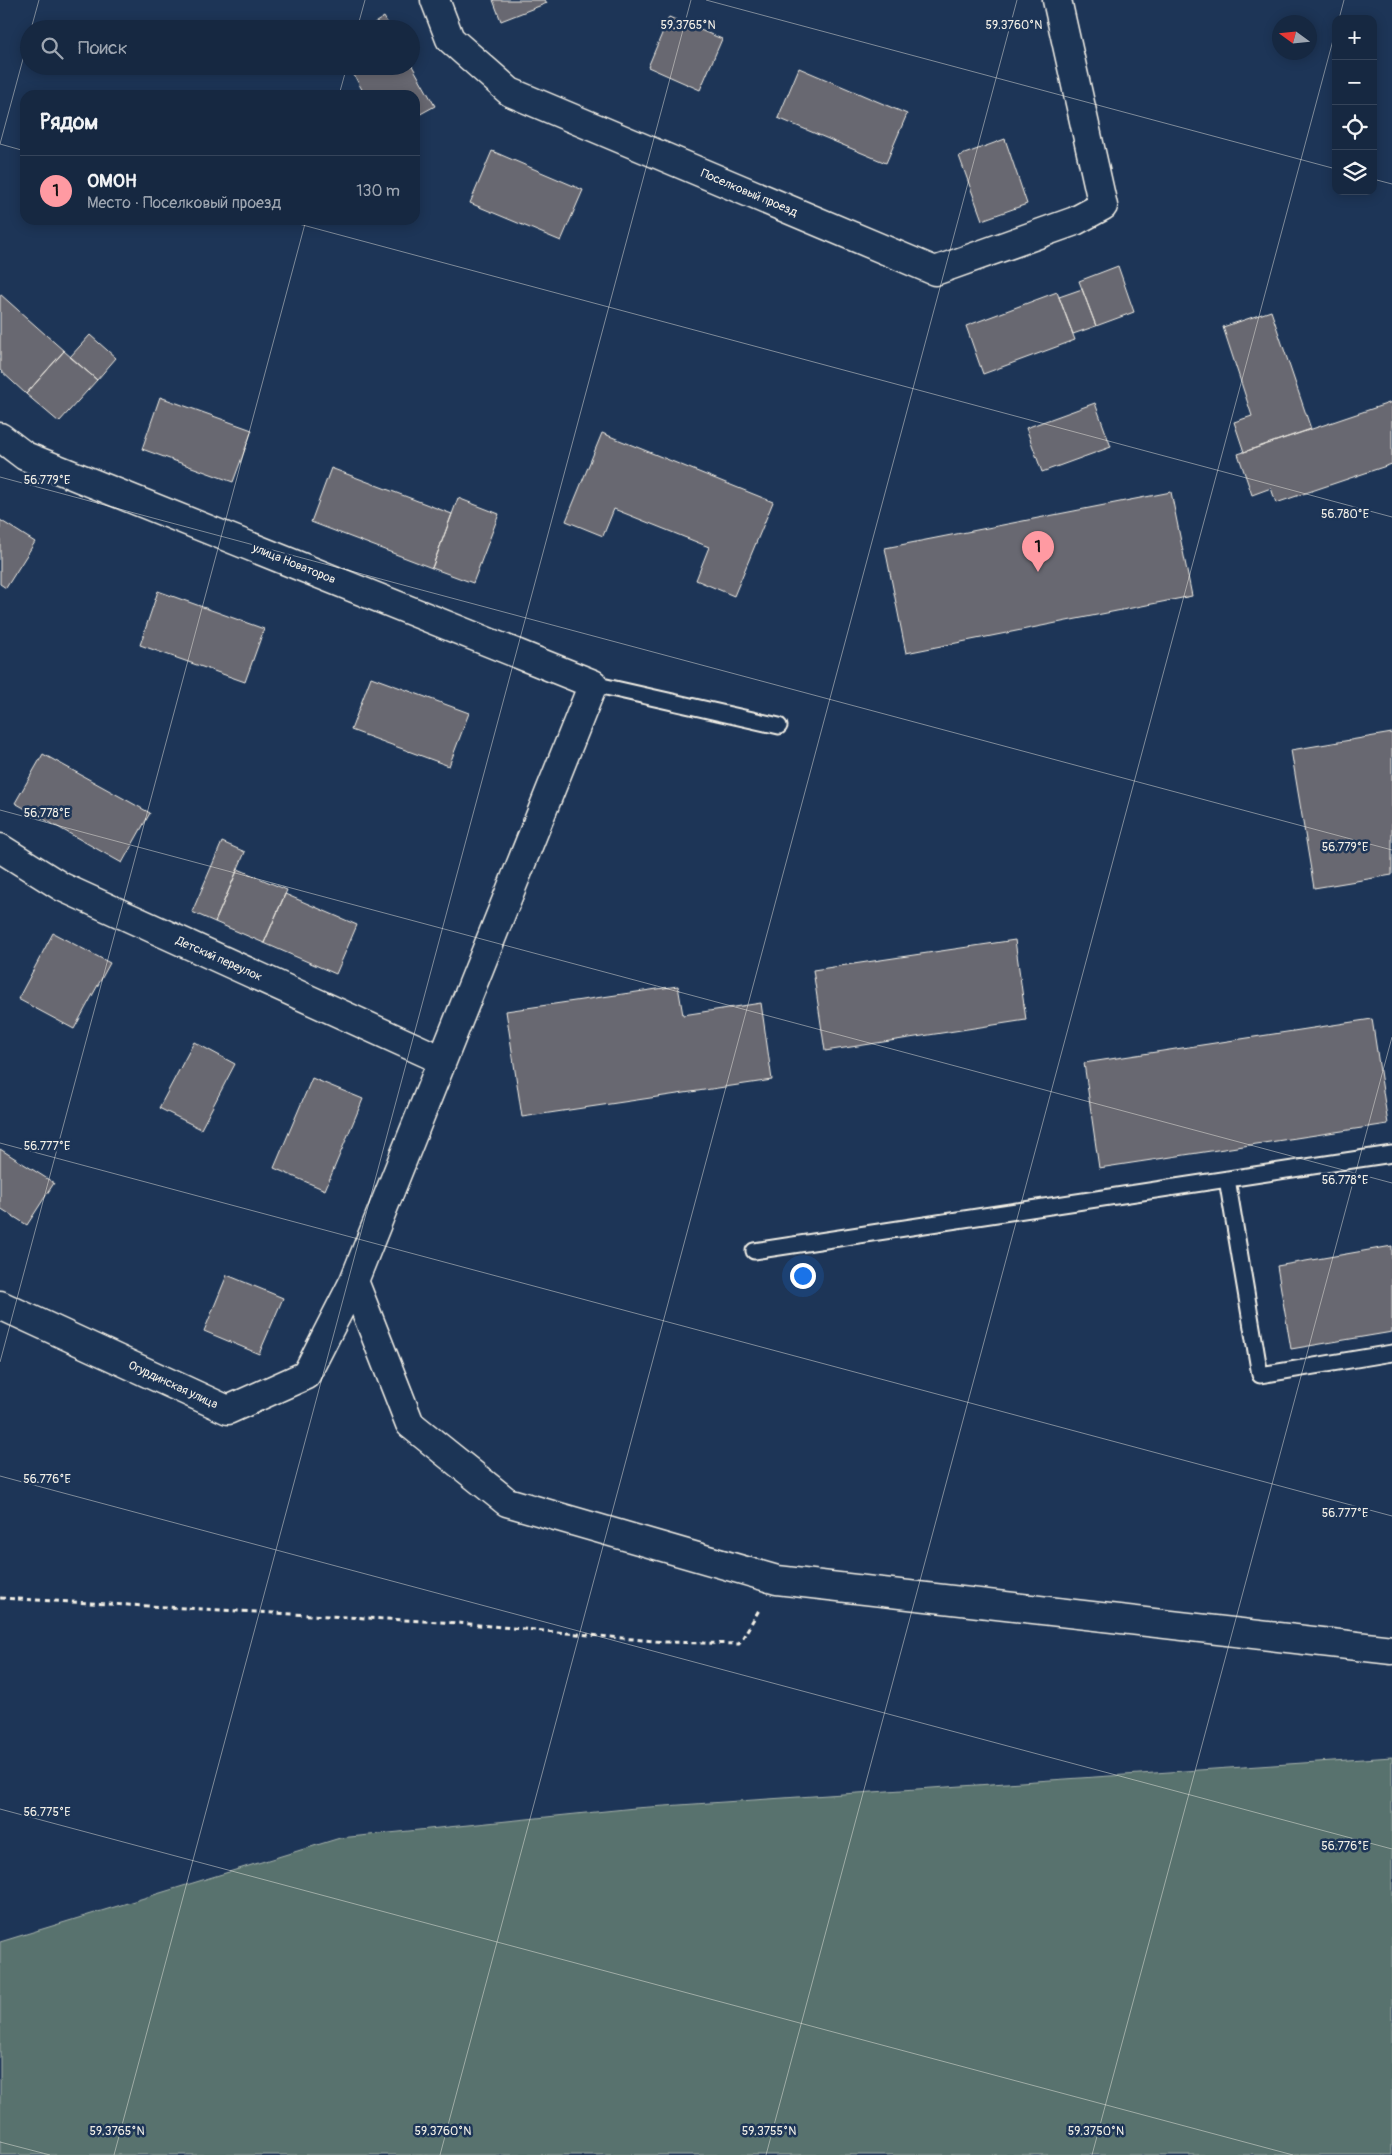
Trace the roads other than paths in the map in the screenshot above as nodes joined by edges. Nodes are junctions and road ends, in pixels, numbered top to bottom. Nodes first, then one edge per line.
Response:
1 (435, 0) edge
2 (1057, 0) edge
3 (0, 437) edge
4 (593, 684) junction
5 (778, 726) dead end
6 (0, 848) edge
7 (442, 1060) junction
8 (1392, 1154) edge
9 (1227, 1179) junction
10 (754, 1251) dead end
11 (354, 1281) junction
12 (0, 1305) edge
13 (1392, 1352) edge
14 (1392, 1650) edge

1 - 2 street, Поселковый проезд
3 - 4 street, улица Новаторов
4 - 5 lane
4 - 7 street, Огурдинская улица
6 - 7 street, Детский переулок
7 - 11 street, Огурдинская улица
8 - 9 lane
9 - 10 lane
9 - 13 lane
11 - 12 street, Огурдинская улица
11 - 14 street

